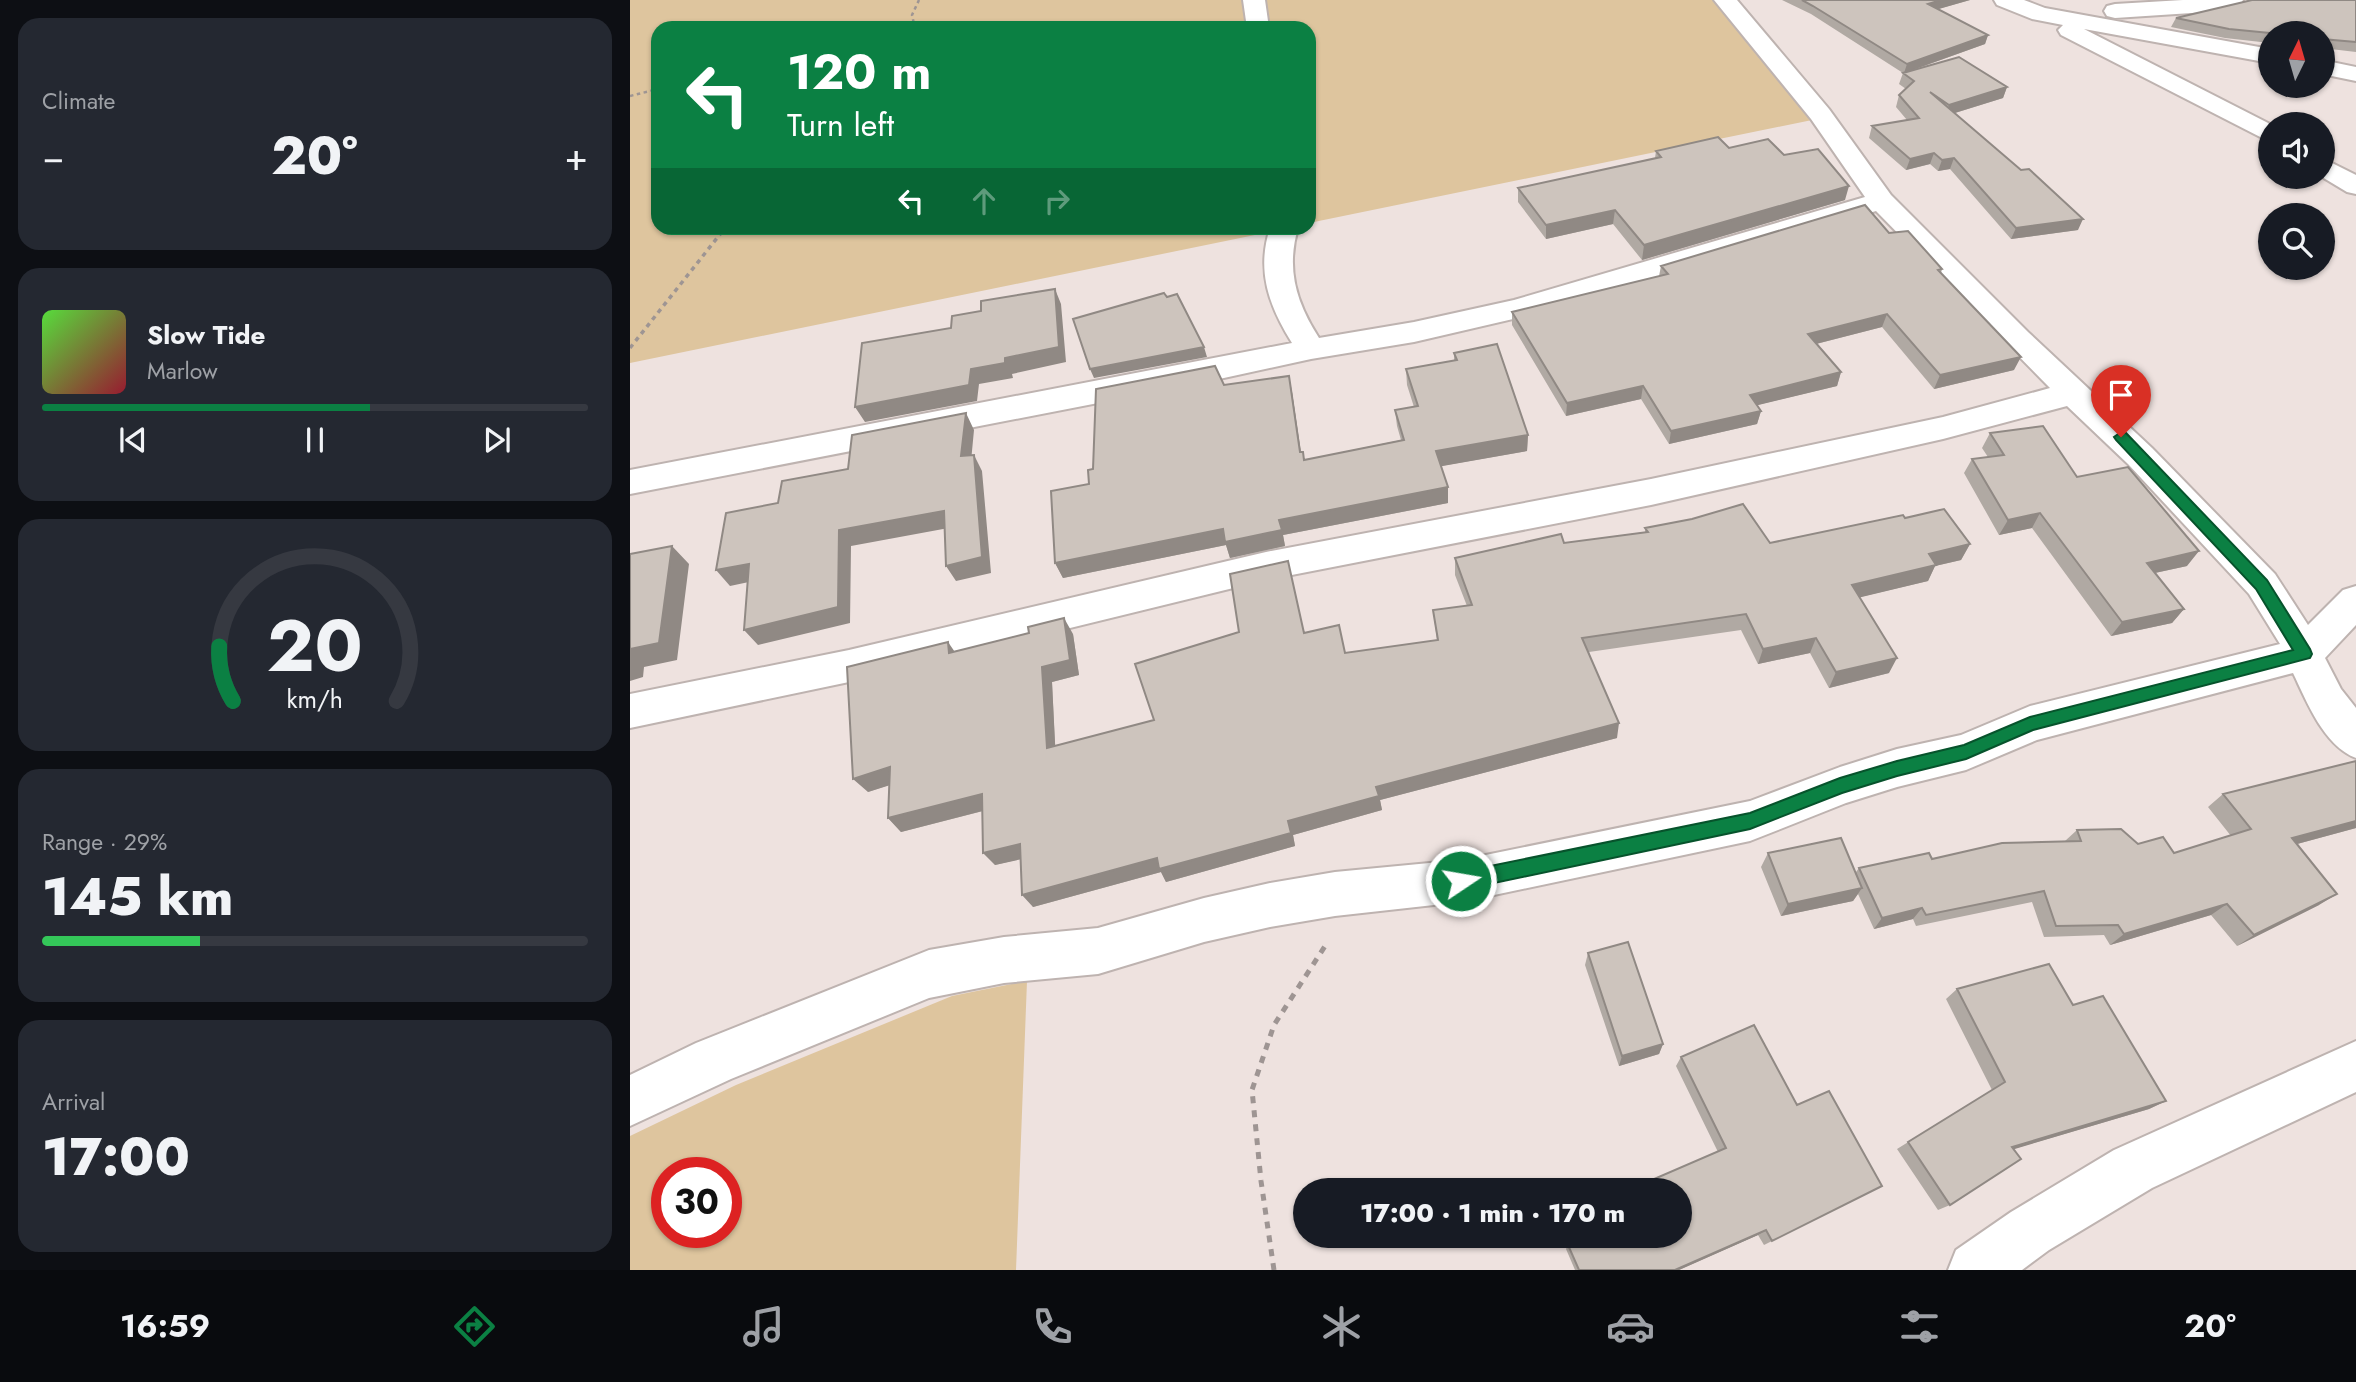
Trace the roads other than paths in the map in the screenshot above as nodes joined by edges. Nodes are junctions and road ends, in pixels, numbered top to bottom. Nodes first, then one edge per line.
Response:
1 (1254, 0) edge
2 (1725, 0) edge
3 (2005, 0) edge
4 (2232, 0) edge
5 (2040, 14) junction
6 (1257, 21) edge
7 (2258, 54) edge
8 (2335, 70) edge
9 (2356, 74) edge
10 (2258, 128) edge
11 (2335, 174) edge
12 (2356, 186) edge
13 (1881, 201) junction
14 (1281, 235) edge
15 (1311, 349) junction
16 (2074, 393) junction
17 (630, 482) edge
18 (2356, 601) edge
19 (2304, 654) junction
20 (630, 711) edge
21 (2356, 740) edge
22 (2356, 1066) edge
23 (630, 1101) edge
24 (1976, 1270) edge

1 - 6 street
2 - 13 street
3 - 5 street
4 - 5 street
5 - 7 street
5 - 10 street
8 - 9 street
11 - 12 street
13 - 15 street
13 - 16 street
14 - 15 street
15 - 17 street
16 - 19 street
16 - 20 street
18 - 19 street
19 - 21 street
19 - 23 street
22 - 24 street

